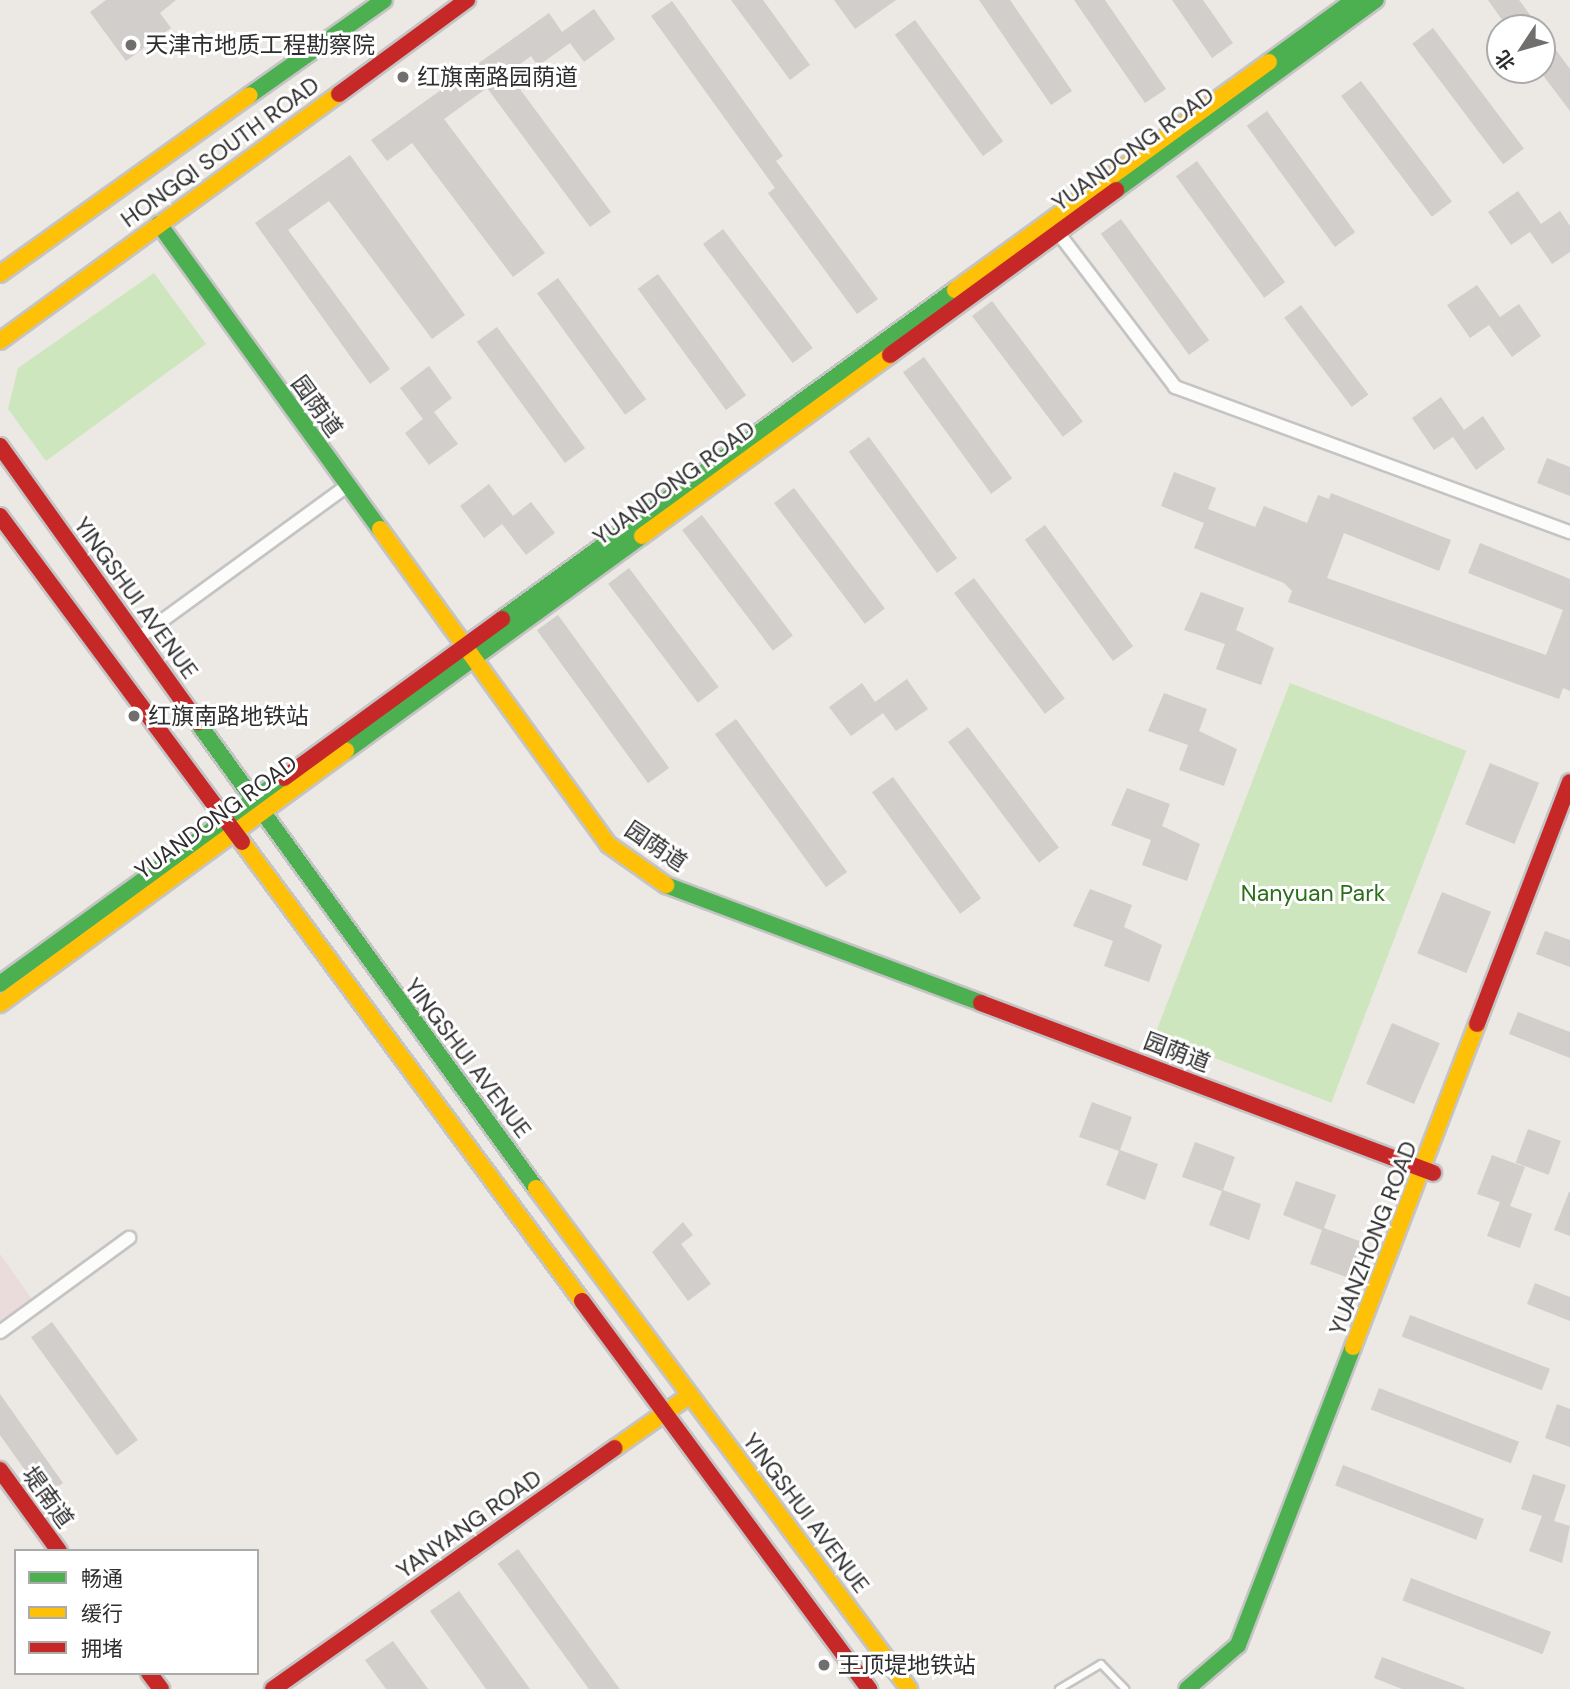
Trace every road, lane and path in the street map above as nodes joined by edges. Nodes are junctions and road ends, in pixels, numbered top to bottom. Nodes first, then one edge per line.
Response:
1 (384, 0) edge
2 (467, 0) edge
3 (1354, 0) edge
4 (1376, 0) edge
5 (159, 224) junction
6 (1053, 227) junction
7 (0, 274) edge
8 (0, 341) edge
9 (0, 446) edge
10 (347, 486) junction
11 (0, 516) edge
12 (1570, 532) edge
13 (137, 639) junction
14 (468, 651) junction
15 (1570, 782) edge
16 (258, 805) junction
17 (1570, 813) edge
18 (227, 828) junction
19 (0, 984) edge
20 (0, 1004) edge
21 (1428, 1171) junction
22 (129, 1238) dead end
23 (0, 1332) edge
24 (690, 1395) junction
25 (663, 1415) junction
26 (0, 1470) edge
27 (58, 1549) edge
28 (273, 1689) edge
29 (869, 1689) edge
30 (909, 1689) edge
31 (1059, 1689) edge
32 (1125, 1689) edge
33 (1187, 1689) edge
34 (1207, 1689) edge

1 - 7 street, HONGQI SOUTH ROAD
2 - 5 street, HONGQI SOUTH ROAD
3 - 6 street, YUANDONG ROAD
4 - 6 street, YUANDONG ROAD
5 - 8 street, HONGQI SOUTH ROAD
5 - 10 street, 园荫道
6 - 12 street
6 - 14 street, YUANDONG ROAD
9 - 13 street, YINGSHUI AVENUE
10 - 13 street
10 - 14 street, 园荫道
11 - 18 street
13 - 16 street, YINGSHUI AVENUE
14 - 16 street, YUANDONG ROAD
14 - 21 street, 园荫道
15 - 21 street, YUANZHONG ROAD
16 - 18 street, YUANDONG ROAD
16 - 24 street, YINGSHUI AVENUE
17 - 21 street, YUANZHONG ROAD
18 - 19 street, YUANDONG ROAD
18 - 20 street, YUANDONG ROAD
18 - 25 street
21 - 33 street, YUANZHONG ROAD
21 - 34 street, YUANZHONG ROAD
22 - 23 street
24 - 25 street, YANYANG ROAD
24 - 30 street, YINGSHUI AVENUE
25 - 28 street, YANYANG ROAD
25 - 29 street
26 - 27 street, 堤南道
31 - 32 lane

